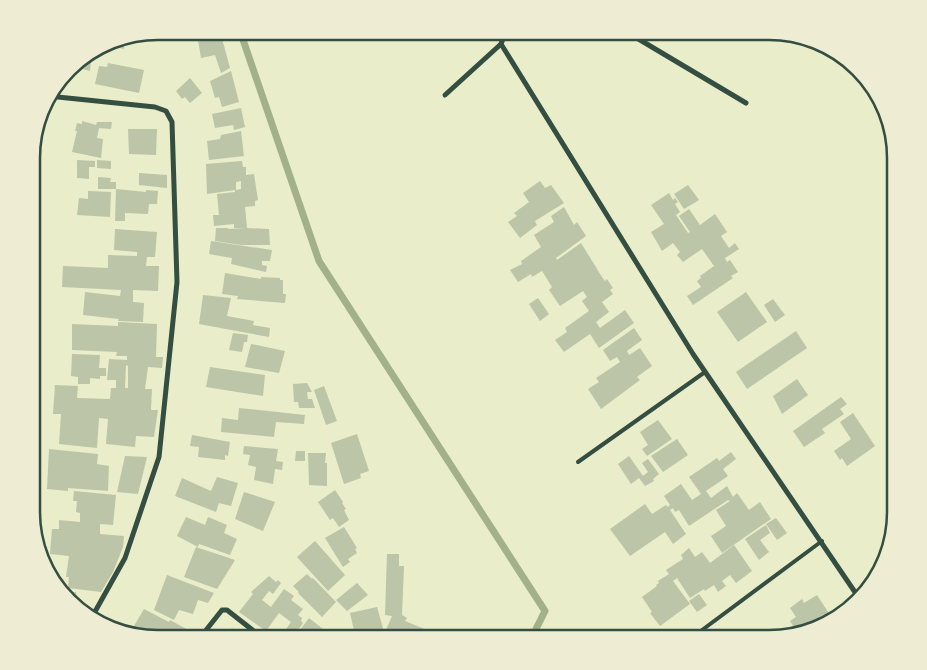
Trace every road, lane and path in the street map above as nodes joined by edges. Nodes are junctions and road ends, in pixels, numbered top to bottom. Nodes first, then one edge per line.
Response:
1 (503, 40) edge
2 (639, 40) edge
3 (501, 44) junction
4 (445, 95) dead end
5 (57, 97) edge
6 (746, 103) dead end
7 (705, 372) junction
8 (578, 462) dead end
9 (822, 541) junction
10 (855, 592) edge
11 (95, 612) edge
12 (205, 630) edge
13 (253, 630) edge
14 (702, 630) edge

1 - 3 street
2 - 6 street
3 - 4 street
3 - 7 street
5 - 11 street
7 - 8 lane
7 - 9 street
9 - 10 street
9 - 14 lane
12 - 13 street

